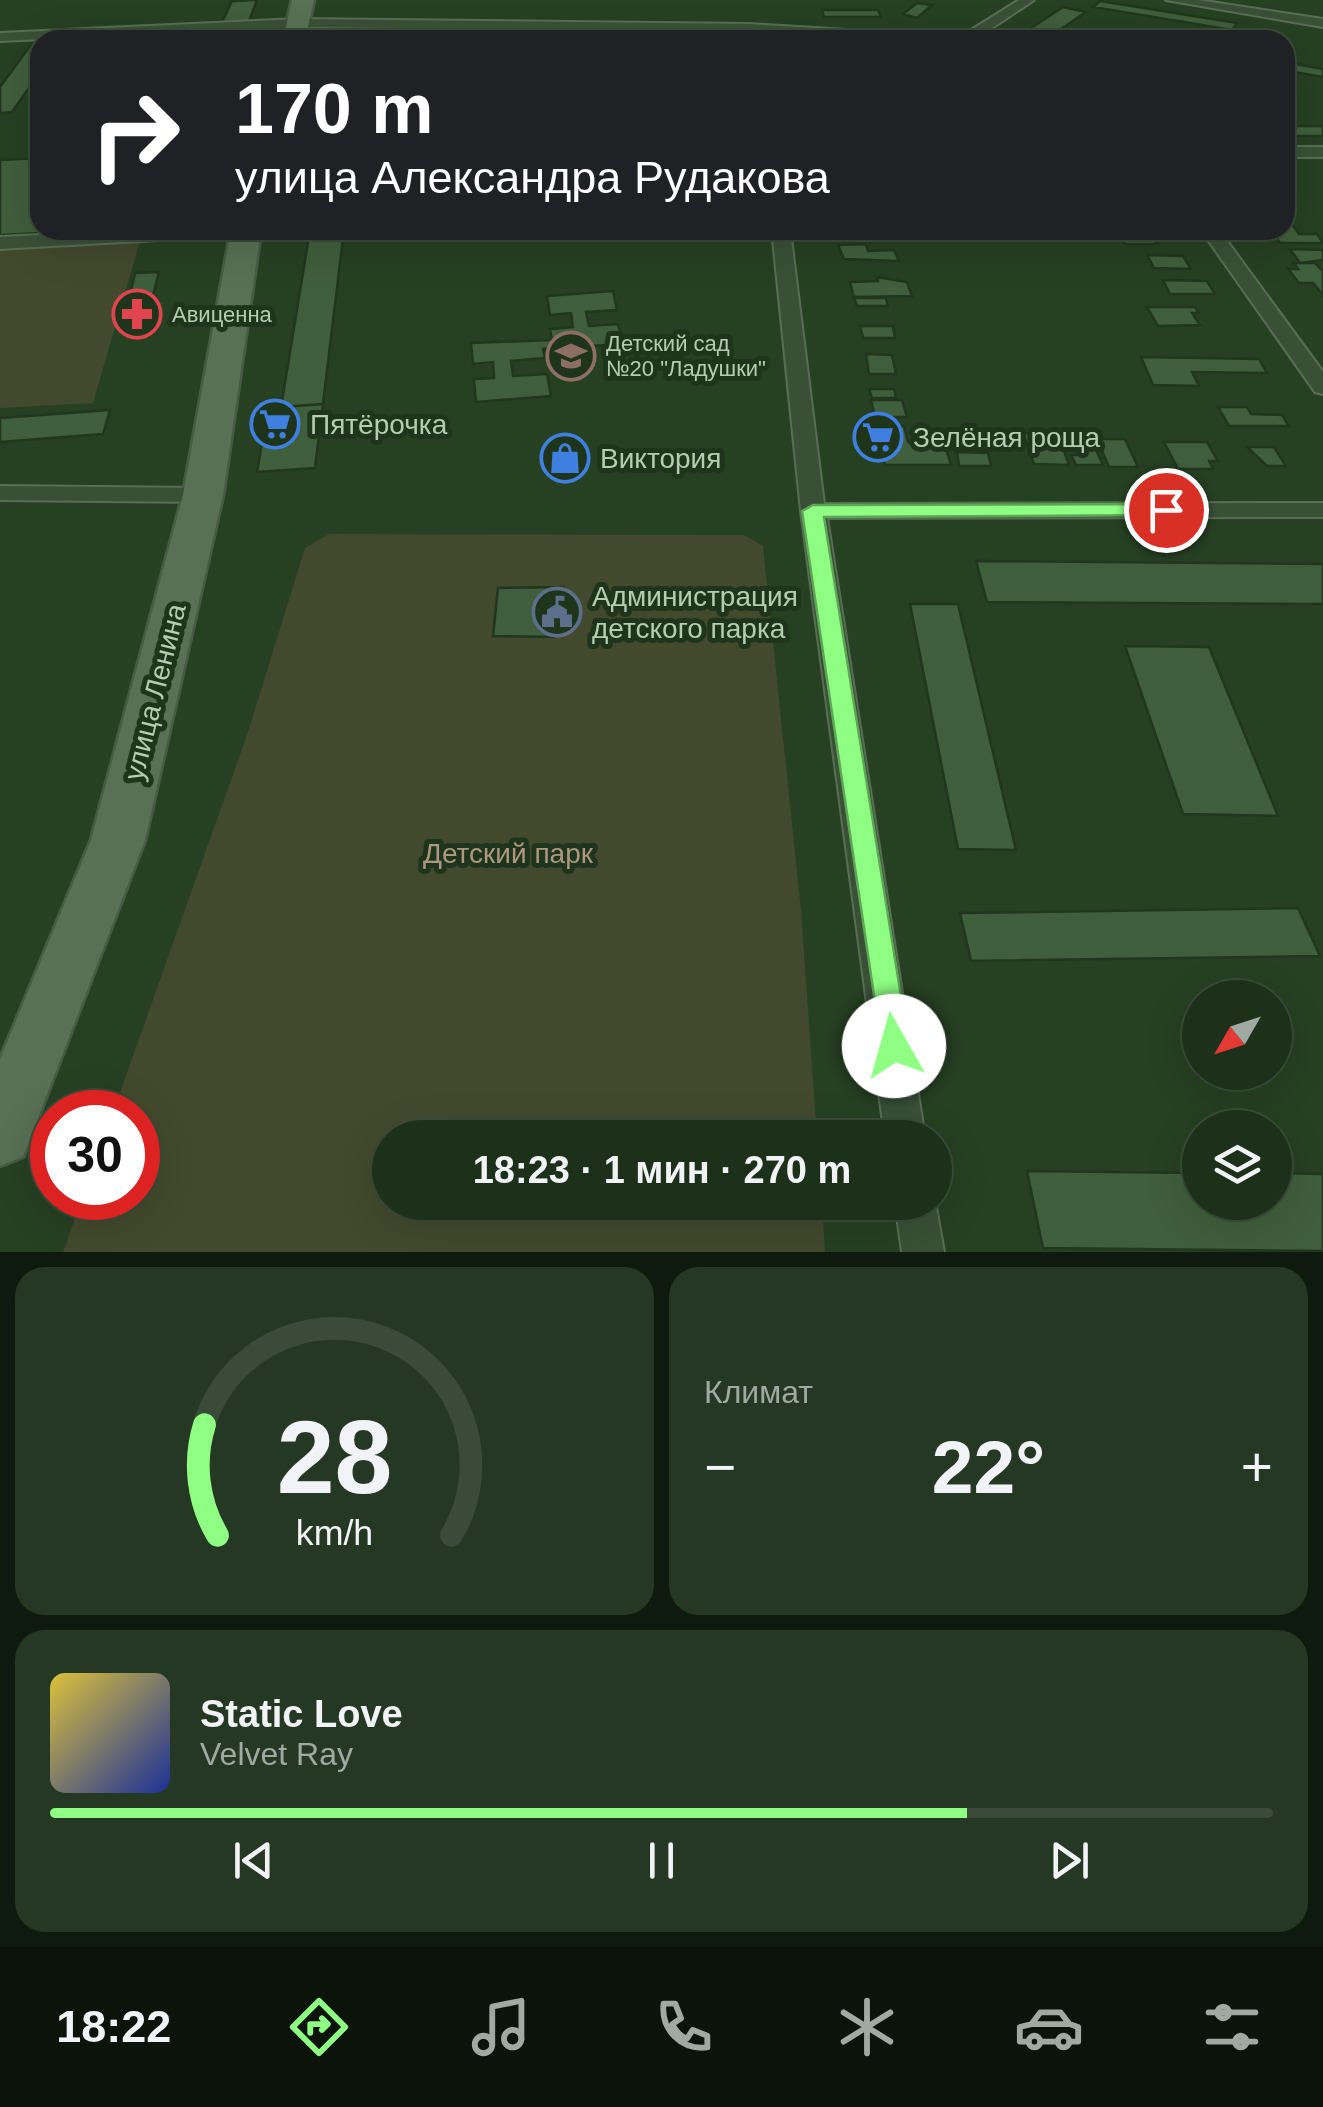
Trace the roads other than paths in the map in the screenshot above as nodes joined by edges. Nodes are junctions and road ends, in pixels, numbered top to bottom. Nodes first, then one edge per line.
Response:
1 (303, 0) edge
2 (1028, 0) edge
3 (1172, 0) edge
4 (1310, 0) edge
5 (1296, 19) junction
6 (1323, 23) edge
7 (296, 30) edge
8 (784, 30) edge
9 (978, 30) edge
10 (30, 36) edge
11 (0, 37) edge
12 (1295, 152) edge
13 (1323, 152) edge
14 (57, 240) edge
15 (244, 240) edge
16 (782, 240) edge
17 (1217, 240) edge
18 (0, 243) edge
19 (1323, 387) edge
20 (0, 493) edge
21 (204, 495) junction
22 (1323, 510) edge
23 (813, 511) junction
24 (902, 1120) edge
25 (0, 1136) edge
26 (918, 1220) edge
27 (923, 1252) edge

1 - 7 main road
2 - 9 street
3 - 5 street
4 - 5 street
5 - 6 street
7 - 8 street
10 - 11 street
12 - 13 street
14 - 18 street
15 - 21 main road, улица Ленина
16 - 23 street
17 - 19 street
20 - 21 street
21 - 25 main road, улица Ленина
22 - 23 street
23 - 24 street
26 - 27 street

